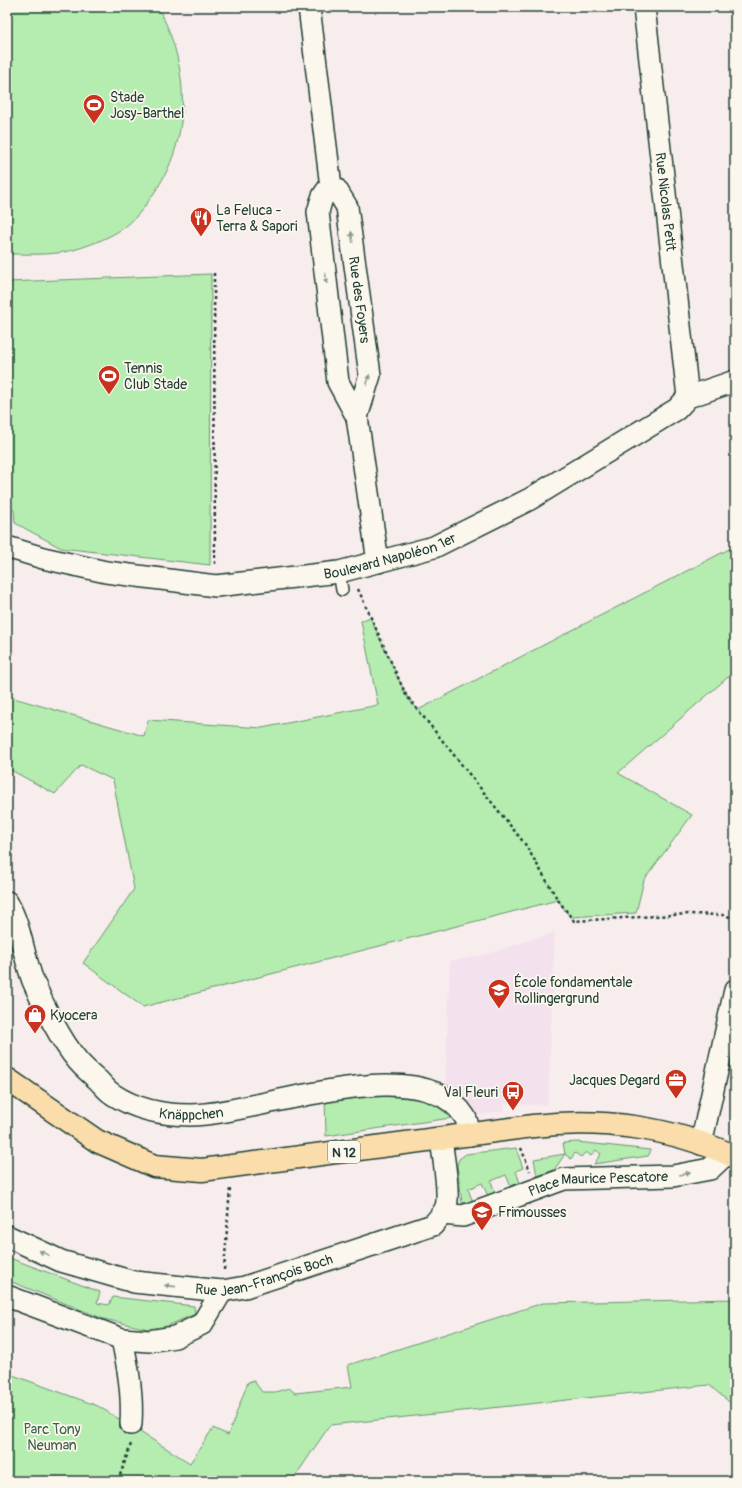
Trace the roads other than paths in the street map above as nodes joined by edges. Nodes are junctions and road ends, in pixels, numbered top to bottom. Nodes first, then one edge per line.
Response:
1 (309, 7) edge
2 (644, 7) edge
3 (331, 187) junction
4 (735, 381) edge
5 (688, 397) junction
6 (357, 417) junction
7 (7, 547) edge
8 (378, 562) junction
9 (7, 902) edge
10 (735, 990) edge
11 (7, 1079) edge
12 (469, 1135) junction
13 (441, 1139) junction
14 (701, 1144) junction
15 (731, 1155) edge
16 (442, 1214) junction
17 (7, 1236) edge
18 (222, 1291) junction
19 (7, 1296) edge
20 (122, 1339) junction
21 (131, 1424) dead end

1 - 3 street
2 - 5 street, Rue Nicolas Petit
3 -> 6 street, Rue des Foyers
6 -> 3 street, Rue des Foyers
4 - 5 street, Boulevard Napoléon 1er
5 - 8 street, Boulevard Napoléon 1er
6 - 8 street, Rue des Foyers
7 - 8 street, Boulevard Napoléon 1er
9 - 12 street, Knäppchen
10 - 14 street
11 - 13 main road, N 12
12 - 13 main road, N 12
12 - 14 main road, N 12
13 - 16 street
14 - 15 main road, N 12
16 -> 15 street, Place Maurice Pescatore
16 - 18 street, Rue Jean-François Boch
18 -> 17 street, Rue Jean-François Boch
18 - 20 street
19 - 20 street
20 - 21 street

